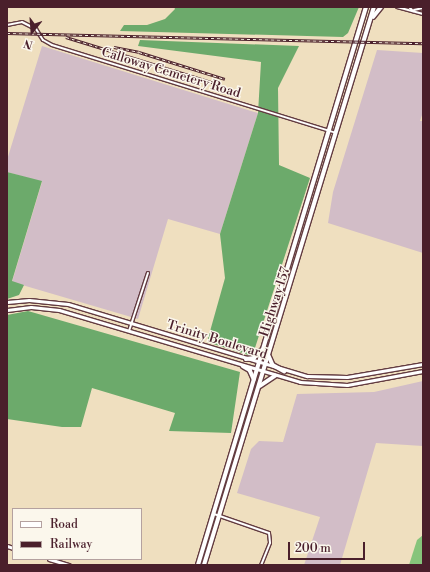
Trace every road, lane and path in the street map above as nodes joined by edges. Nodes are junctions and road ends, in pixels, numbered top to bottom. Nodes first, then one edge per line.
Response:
1 (366, 7) edge
2 (374, 7) edge
3 (381, 7) edge
4 (397, 7) edge
5 (409, 7) edge
6 (423, 8) edge
7 (413, 11) junction
8 (423, 14) edge
9 (370, 23) junction
10 (7, 25) edge
11 (329, 131) junction
12 (337, 134) junction
13 (290, 266) junction
14 (296, 268) junction
15 (148, 273) dead end
16 (7, 302) edge
17 (7, 310) edge
18 (131, 324) junction
19 (129, 331) junction
20 (201, 346) junction
21 (264, 348) junction
22 (199, 352) junction
23 (269, 353) junction
24 (246, 359) junction
25 (259, 363) junction
26 (423, 364) edge
27 (265, 365) junction
28 (243, 366) junction
29 (257, 370) junction
30 (392, 370) junction
31 (284, 371) junction
32 (423, 371) edge
33 (263, 372) junction
34 (275, 376) junction
35 (393, 377) junction
36 (254, 381) junction
37 (259, 387) junction
38 (213, 514) junction
39 (220, 516) junction
40 (52, 560) edge
41 (69, 565) edge
42 (198, 565) edge
43 (204, 565) edge
44 (261, 565) edge

1 - 11 main road, Highway 157
2 - 9 main road, Highway 157
3 - 9 main road
4 - 7 street
5 - 7 street
6 - 7 street
7 - 8 street
9 - 12 main road, Highway 157
10 - 11 street, Calloway Cemetery Road
11 - 12 street, Calloway Cemetery Road
11 - 13 main road, Highway 157
12 - 14 main road, Highway 157
13 - 14 main road
13 - 21 main road, Highway 157
14 - 23 main road, Highway 157
15 - 18 street
16 - 18 main road, Trinity Boulevard
17 - 19 main road, Trinity Boulevard
18 - 19 street
18 - 20 main road, Trinity Boulevard
19 - 22 main road, Trinity Boulevard
20 - 22 main road
20 - 24 main road, Trinity Boulevard
21 - 24 main road
21 - 25 main road, Highway 157
22 - 28 main road, Trinity Boulevard
23 - 27 main road, Highway 157
23 - 31 main road
24 - 25 main road, Trinity Boulevard
25 - 27 main road, Trinity Boulevard
25 - 29 main road, Highway 157
26 - 30 main road, Trinity Boulevard
27 - 31 main road, Trinity Boulevard
27 - 33 main road, Highway 157
28 - 29 main road, Trinity Boulevard
28 - 36 main road
29 - 33 main road, Trinity Boulevard
29 - 36 main road, Highway 157
30 - 31 main road, Trinity Boulevard
30 - 35 main road
32 - 35 main road, Trinity Boulevard
33 - 34 main road, Trinity Boulevard
33 - 37 main road, Highway 157
34 - 35 main road, Trinity Boulevard
34 - 37 main road
36 - 38 main road, Highway 157
37 - 39 main road, Highway 157
38 - 39 street
38 - 42 main road, Highway 157
39 - 43 main road, Highway 157
39 - 44 street
40 - 41 main road

